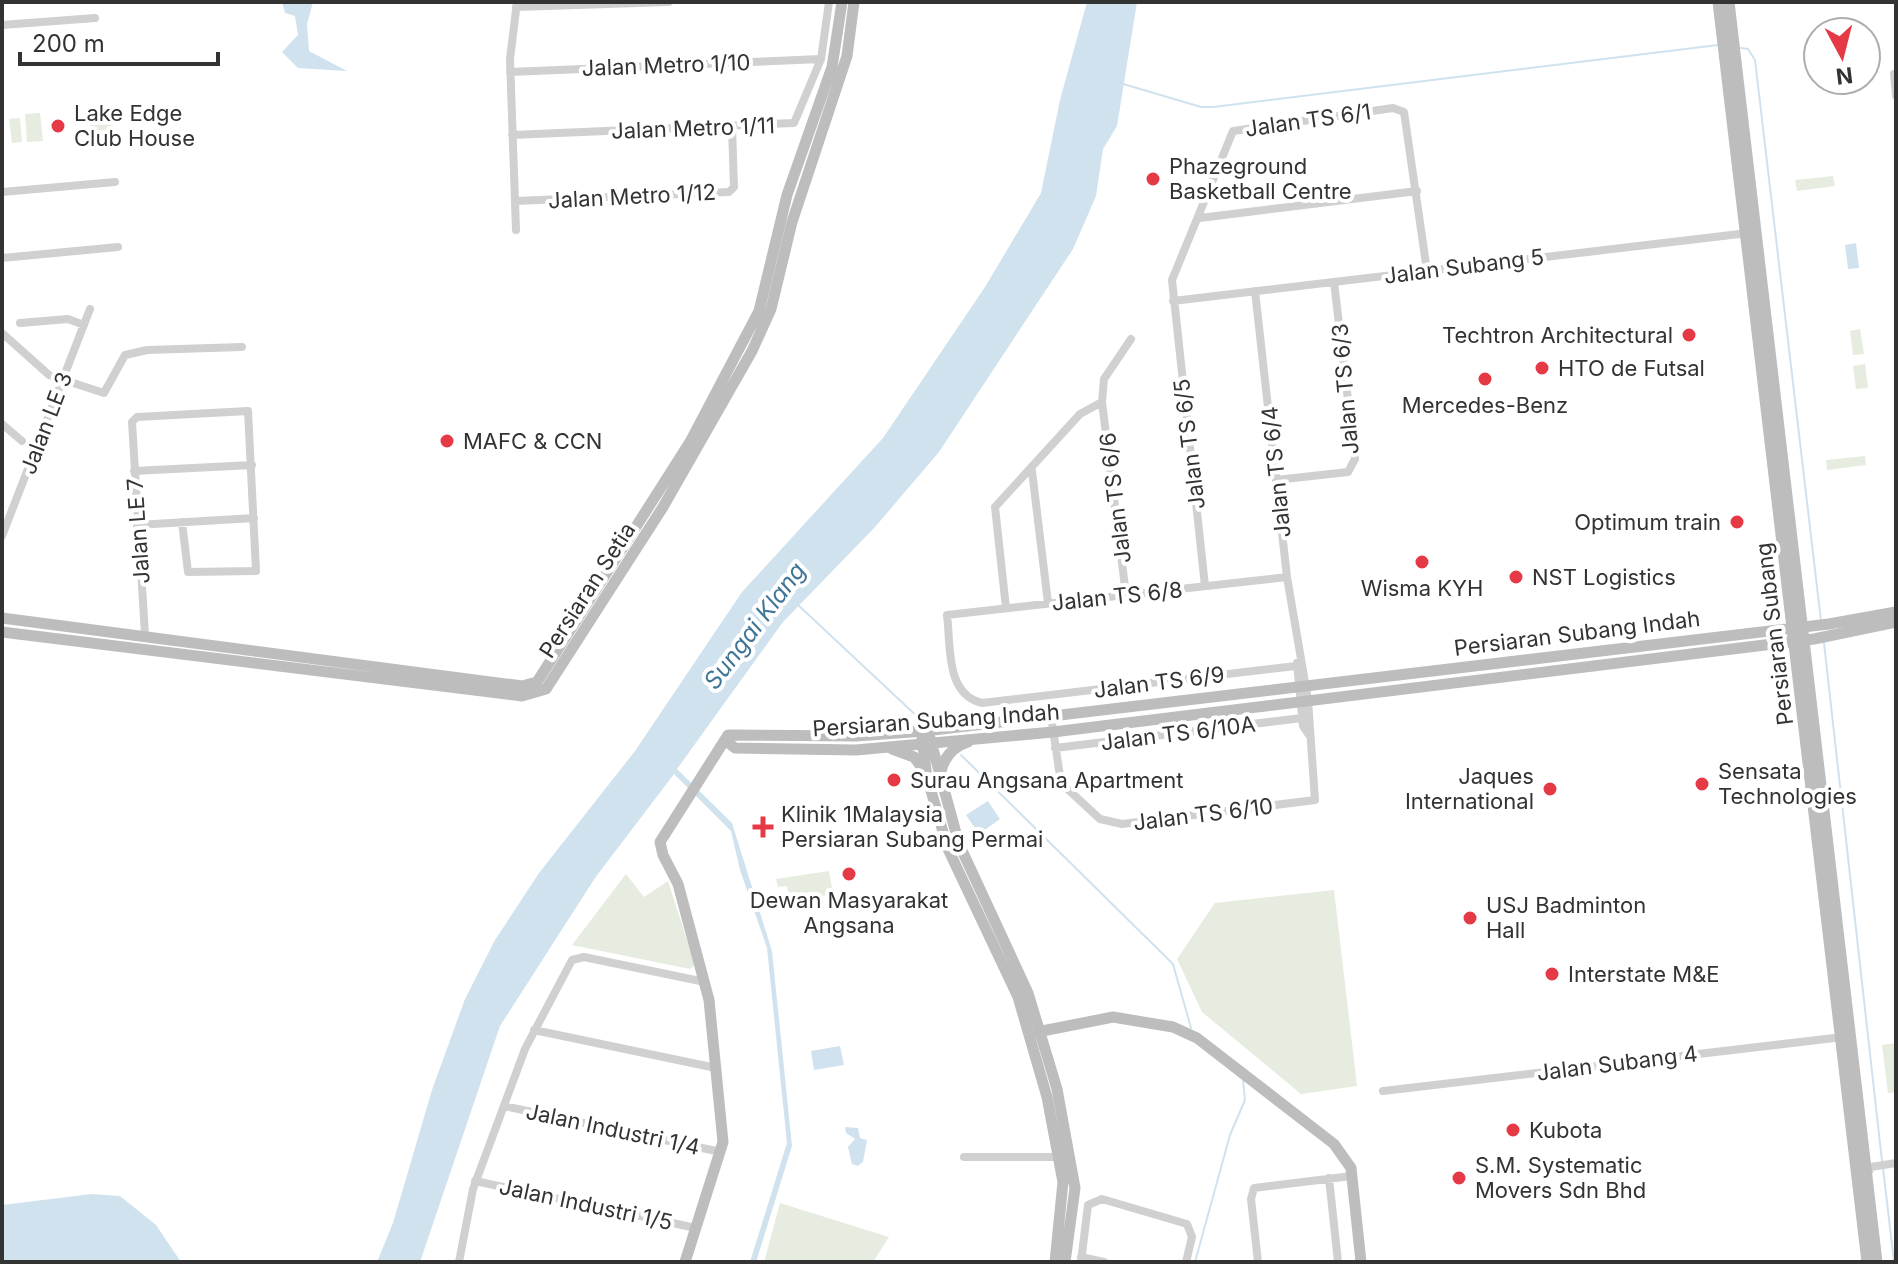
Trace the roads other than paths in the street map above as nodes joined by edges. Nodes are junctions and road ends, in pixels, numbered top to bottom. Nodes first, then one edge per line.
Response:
1 (669, 2) edge
2 (829, 2) edge
3 (842, 2) edge
4 (854, 2) edge
5 (1718, 2) edge
6 (1729, 2) edge
7 (517, 5) edge
8 (95, 18) dead end
9 (2, 25) edge
10 (1727, 29) junction
11 (821, 59) junction
12 (510, 72) junction
13 (1894, 74) dead end
14 (1896, 96) edge
15 (732, 126) junction
16 (512, 135) junction
17 (115, 182) dead end
18 (1417, 191) junction
19 (2, 192) edge
20 (515, 201) junction
21 (1200, 218) junction
22 (516, 230) dead end
23 (1751, 233) junction
24 (118, 247) dead end
25 (2, 258) edge
26 (1427, 271) junction
27 (1334, 282) junction
28 (1255, 291) junction
29 (1173, 301) junction
30 (90, 309) dead end
31 (20, 323) dead end
32 (84, 325) junction
33 (2, 333) edge
34 (1131, 339) dead end
35 (242, 347) dead end
36 (63, 380) junction
37 (1102, 402) junction
38 (2, 424) edge
39 (22, 441) dead end
40 (252, 465) junction
41 (134, 471) junction
42 (1032, 471) junction
43 (1276, 480) junction
44 (254, 518) junction
45 (182, 522) junction
46 (137, 525) junction
47 (2, 536) edge
48 (1287, 577) junction
49 (1205, 586) junction
50 (1126, 595) junction
51 (1048, 603) junction
52 (1006, 608) junction
53 (1896, 612) edge
54 (947, 615) joint
55 (2, 618) edge
56 (1896, 622) edge
57 (1803, 627) junction
58 (1830, 630) junction
59 (2, 632) edge
60 (145, 635) junction
61 (1804, 640) junction
62 (144, 651) junction
63 (1298, 653) junction
64 (1296, 666) junction
65 (1302, 686) junction
66 (534, 689) junction
67 (1304, 701) junction
68 (1051, 716) junction
69 (1302, 718) junction
70 (1053, 732) junction
71 (1309, 736) junction
72 (926, 739) junction
73 (977, 739) junction
74 (725, 740) junction
75 (885, 747) junction
76 (1055, 748) junction
77 (934, 777) junction
78 (705, 982) junction
79 (1036, 1017) junction
80 (1056, 1027) junction
81 (534, 1030) junction
82 (1035, 1032) junction
83 (1847, 1037) junction
84 (1046, 1048) junction
85 (716, 1068) junction
86 (1383, 1091) dead end
87 (504, 1106) junction
88 (1864, 1148) junction
89 (721, 1152) junction
90 (964, 1157) dead end
91 (1065, 1157) junction
92 (1894, 1163) edge
93 (1877, 1164) junction
94 (1352, 1176) junction
95 (1867, 1176) junction
96 (1329, 1178) junction
97 (475, 1181) junction
98 (696, 1228) junction
99 (1081, 1259) edge
100 (460, 1262) edge
101 (685, 1262) edge
102 (1055, 1262) edge
103 (1065, 1262) edge
104 (1104, 1262) edge
105 (1186, 1262) edge
106 (1258, 1262) edge
107 (1338, 1262) edge
108 (1361, 1262) edge
109 (1867, 1262) edge
110 (1877, 1262) edge

1 - 7 street
2 - 11 street, Jalan Metro 1/11
3 - 66 street, Persiaran Setia
4 - 66 street, Persiaran Setia
5 - 10 street, Persiaran Subang
6 - 10 street, Persiaran Subang
7 - 12 street, Jalan Metro 1/12
8 - 9 street
10 - 23 street, Persiaran Subang
11 - 12 street, Jalan Metro 1/10
11 - 15 street, Jalan Metro 1/11
12 - 16 street, Jalan Metro 1/12
13 - 14 street
15 - 16 street, Jalan Metro 1/11
15 - 20 street, Jalan Metro 1/12
16 - 20 street, Jalan Metro 1/12
17 - 19 street
18 - 21 street
18 - 21 street, Jalan TS 6/1
18 - 26 street, Jalan TS 6/1
20 - 22 street, Jalan Metro 1/12
21 - 29 street, Jalan TS 6/1
23 - 26 street, Jalan Subang 5
23 - 57 street, Persiaran Subang
24 - 25 street
26 - 27 street, Jalan Subang 5
27 - 28 street, Jalan Subang 5
27 - 43 street, Jalan TS 6/3
28 - 29 street, Jalan Subang 5
28 - 43 street, Jalan TS 6/4
29 - 49 street, Jalan TS 6/5
30 - 32 street, Jalan LE 3
31 - 32 street
32 - 36 street, Jalan LE 3
33 - 36 street
34 - 37 street
35 - 36 street
36 - 47 street, Jalan LE 3
37 - 42 street
37 - 50 street, Jalan TS 6/6
38 - 39 street
40 - 41 street
40 - 41 street, Jalan LE 7
40 - 44 street
41 - 46 street, Jalan LE 7
42 - 51 street
42 - 52 street
43 - 48 street, Jalan TS 6/4
44 - 45 street
44 - 45 street
45 - 46 street
46 - 60 street, Jalan LE 7
48 - 49 street, Jalan TS 6/8
48 - 63 street, Jalan TS 6/4
49 - 50 street, Jalan TS 6/8
50 - 51 street, Jalan TS 6/8
51 - 52 street, Jalan TS 6/8
52 - 54 street, Jalan TS 6/8
53 - 58 street
54 - 64 street, Jalan TS 6/9
55 - 60 street, Persiaran Setia
56 - 58 street
57 - 58 street, Persiaran Subang Indah
57 - 61 street, Persiaran Subang
57 - 65 street, Persiaran Subang Indah
58 - 61 street, Persiaran Subang Indah
59 - 62 street
60 - 62 street
60 - 66 street, Persiaran Setia
61 - 67 street, Persiaran Subang Indah
61 - 83 street, Persiaran Subang
62 - 66 street
63 - 64 street, Jalan TS 6/4
63 - 65 street, Jalan TS 6/4
64 - 65 street, Jalan TS 6/4
65 - 67 street, Jalan TS 6/4
65 - 68 street, Persiaran Subang Indah
67 - 69 street, Jalan TS 6/10
67 - 70 street, Persiaran Subang Indah
67 - 71 street, Jalan TS 6/10
68 - 70 street, Jalan TS 6/10
68 - 72 street, Persiaran Subang Indah
69 - 71 street, Jalan TS 6/10
69 - 76 street, Jalan TS 6/10A
70 - 73 street, Persiaran Subang Indah
70 - 76 street, Jalan TS 6/10
71 - 76 street, Jalan TS 6/10
72 - 73 street, Persiaran Subang Indah
72 - 74 street, Persiaran Subang Indah
72 - 75 street, Persiaran Subang Indah
72 - 77 street
73 - 77 street
74 - 75 street, Persiaran Subang Indah
74 - 78 street
75 - 77 street
77 - 79 street
77 - 82 street
78 - 81 street
78 - 85 street
79 - 80 street
79 - 82 street
80 - 82 street
80 - 84 street
80 - 94 street
81 - 85 street
81 - 87 street
82 - 84 street
82 - 91 street
83 - 86 street, Jalan Subang 4
83 - 88 street, Persiaran Subang
83 - 109 street, Persiaran Subang
84 - 91 street
85 - 89 street
87 - 89 street, Jalan Industri 1/4
87 - 97 street
88 - 93 street
88 - 95 street, Persiaran Subang
89 - 98 street
90 - 91 street
91 - 102 street
91 - 103 street
92 - 93 street
93 - 95 street
94 - 96 street
94 - 108 street
95 - 110 street, Persiaran Subang
96 - 106 street
96 - 107 street
97 - 98 street, Jalan Industri 1/5
97 - 100 street
98 - 101 street
99 - 104 street
99 - 105 street

